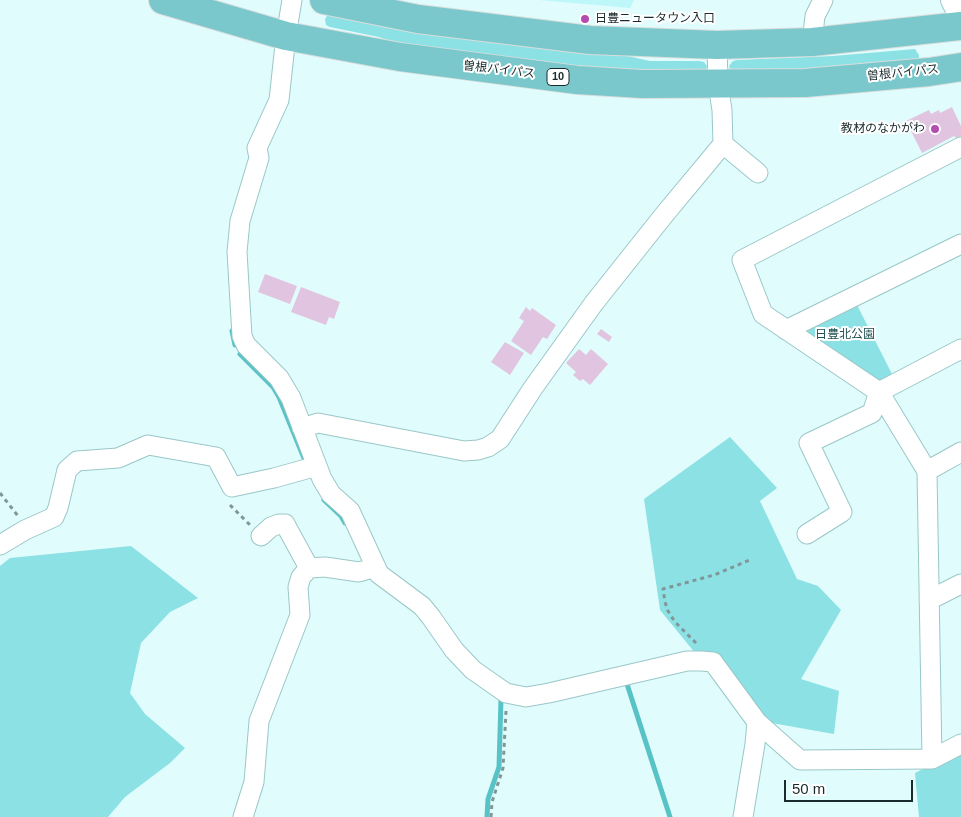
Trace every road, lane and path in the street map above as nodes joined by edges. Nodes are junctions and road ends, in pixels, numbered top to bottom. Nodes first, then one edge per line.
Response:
1 (163, 0) edge
2 (292, 0) edge
3 (324, 0) edge
4 (953, 0) edge
5 (821, 3) edge
6 (961, 16) edge
7 (961, 26) edge
8 (286, 36) junction
9 (812, 42) junction
10 (717, 45) junction
11 (961, 66) edge
12 (718, 84) junction
13 (723, 144) junction
14 (961, 147) edge
15 (758, 173) dead end
16 (961, 244) edge
17 (786, 330) junction
18 (961, 349) edge
19 (878, 392) junction
20 (302, 428) junction
21 (961, 452) edge
22 (312, 467) junction
23 (927, 471) junction
24 (0, 493) edge
25 (230, 495) junction
26 (25, 530) junction
27 (807, 534) dead end
28 (262, 536) joint
29 (0, 545) edge
30 (752, 559) dead end
31 (309, 568) junction
32 (376, 568) junction
33 (961, 584) edge
34 (929, 600) junction
35 (713, 662) junction
36 (506, 693) junction
37 (757, 722) junction
38 (961, 744) edge
39 (932, 759) junction
40 (243, 817) edge
41 (491, 817) edge
42 (743, 817) edge

1 - 8 highway, 曽根バイパス / 10
2 - 8 street
3 - 10 highway
4 - 6 street
5 - 9 street
7 - 9 highway
8 - 12 highway, 曽根バイパス / 10
8 - 20 street
9 - 10 highway
10 - 12 street
11 - 12 highway, 曽根バイパス / 10
12 - 13 street
13 - 15 street
13 - 20 street
14 - 17 street
16 - 17 street
17 - 19 street
18 - 19 street
19 - 23 street
19 - 27 street
20 - 22 street
21 - 23 street
22 - 25 street
22 - 32 street
23 - 34 street
24 - 26 path
25 - 26 street
25 - 28 path
26 - 29 street
28 - 31 street
30 - 35 path
31 - 32 street
31 - 40 street
32 - 36 street
33 - 34 street
34 - 39 street
35 - 36 street
35 - 37 street
36 - 41 path
37 - 39 street
37 - 42 street
38 - 39 street

